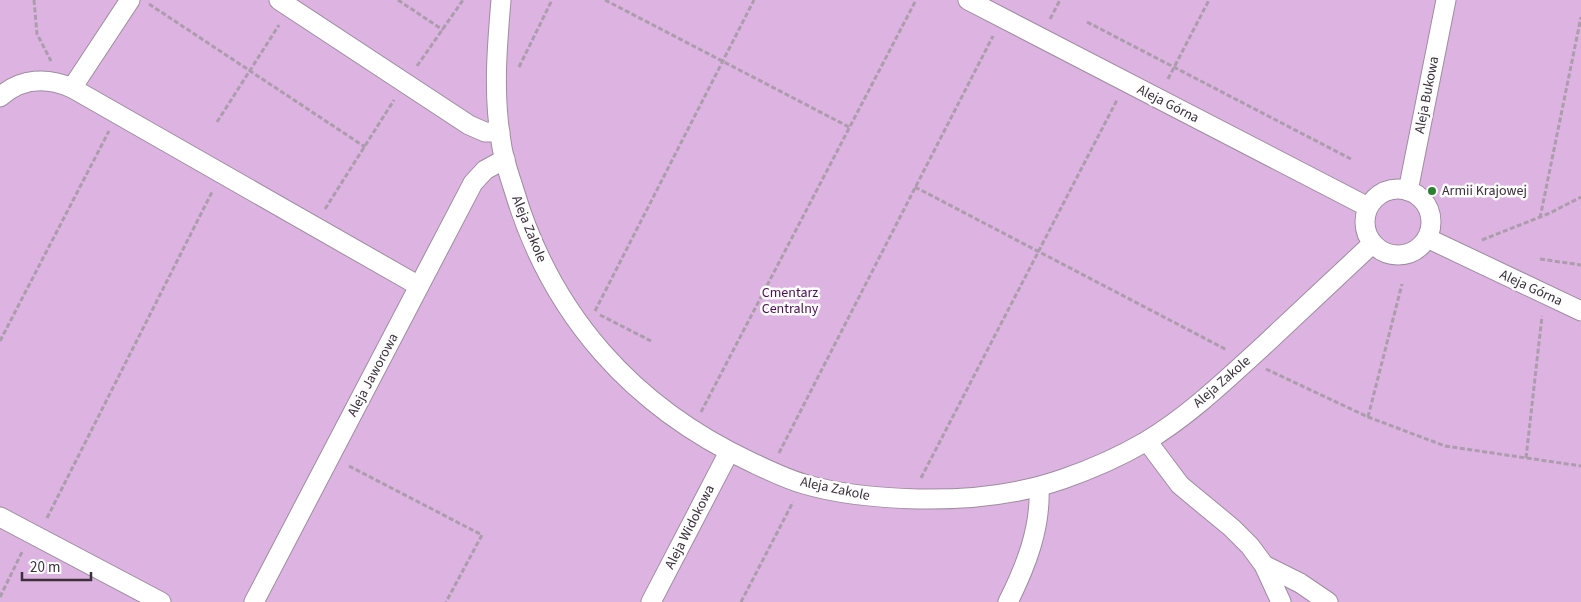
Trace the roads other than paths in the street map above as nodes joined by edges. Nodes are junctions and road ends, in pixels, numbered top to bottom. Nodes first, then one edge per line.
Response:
1 (130, 0) edge
2 (501, 0) edge
3 (968, 0) edge
4 (1446, 0) edge
5 (285, 4) edge
6 (69, 86) junction
7 (0, 97) edge
8 (500, 132) junction
9 (505, 159) junction
10 (1408, 191) junction
11 (1368, 207) junction
12 (1427, 238) junction
13 (1372, 244) junction
14 (419, 286) junction
15 (1581, 311) edge
16 (1147, 441) junction
17 (729, 452) junction
18 (1040, 487) junction
19 (0, 517) edge
20 (1264, 565) junction
21 (161, 602) edge
22 (254, 602) edge
23 (651, 602) edge
24 (1008, 602) edge
25 (1281, 602) edge
26 (1328, 602) edge

1 - 6 street
2 - 8 street, Aleja Zakole
3 - 11 street, Aleja Górna
4 - 10 street, Aleja Bukowa
5 - 8 street
6 - 7 street
6 - 14 street
8 - 9 street, Aleja Zakole
9 - 14 street, Aleja Jaworowa
9 - 17 street, Aleja Zakole
10 - 11 street
10 - 12 street
11 - 13 street
12 - 13 street
12 - 15 street, Aleja Górna
13 - 16 street, Aleja Zakole
14 - 22 street, Aleja Jaworowa
16 - 18 street, Aleja Zakole
16 - 20 street
17 - 18 street, Aleja Zakole
17 - 23 street, Aleja Widokowa
18 - 24 street
19 - 21 street
20 - 25 street
20 - 26 street

